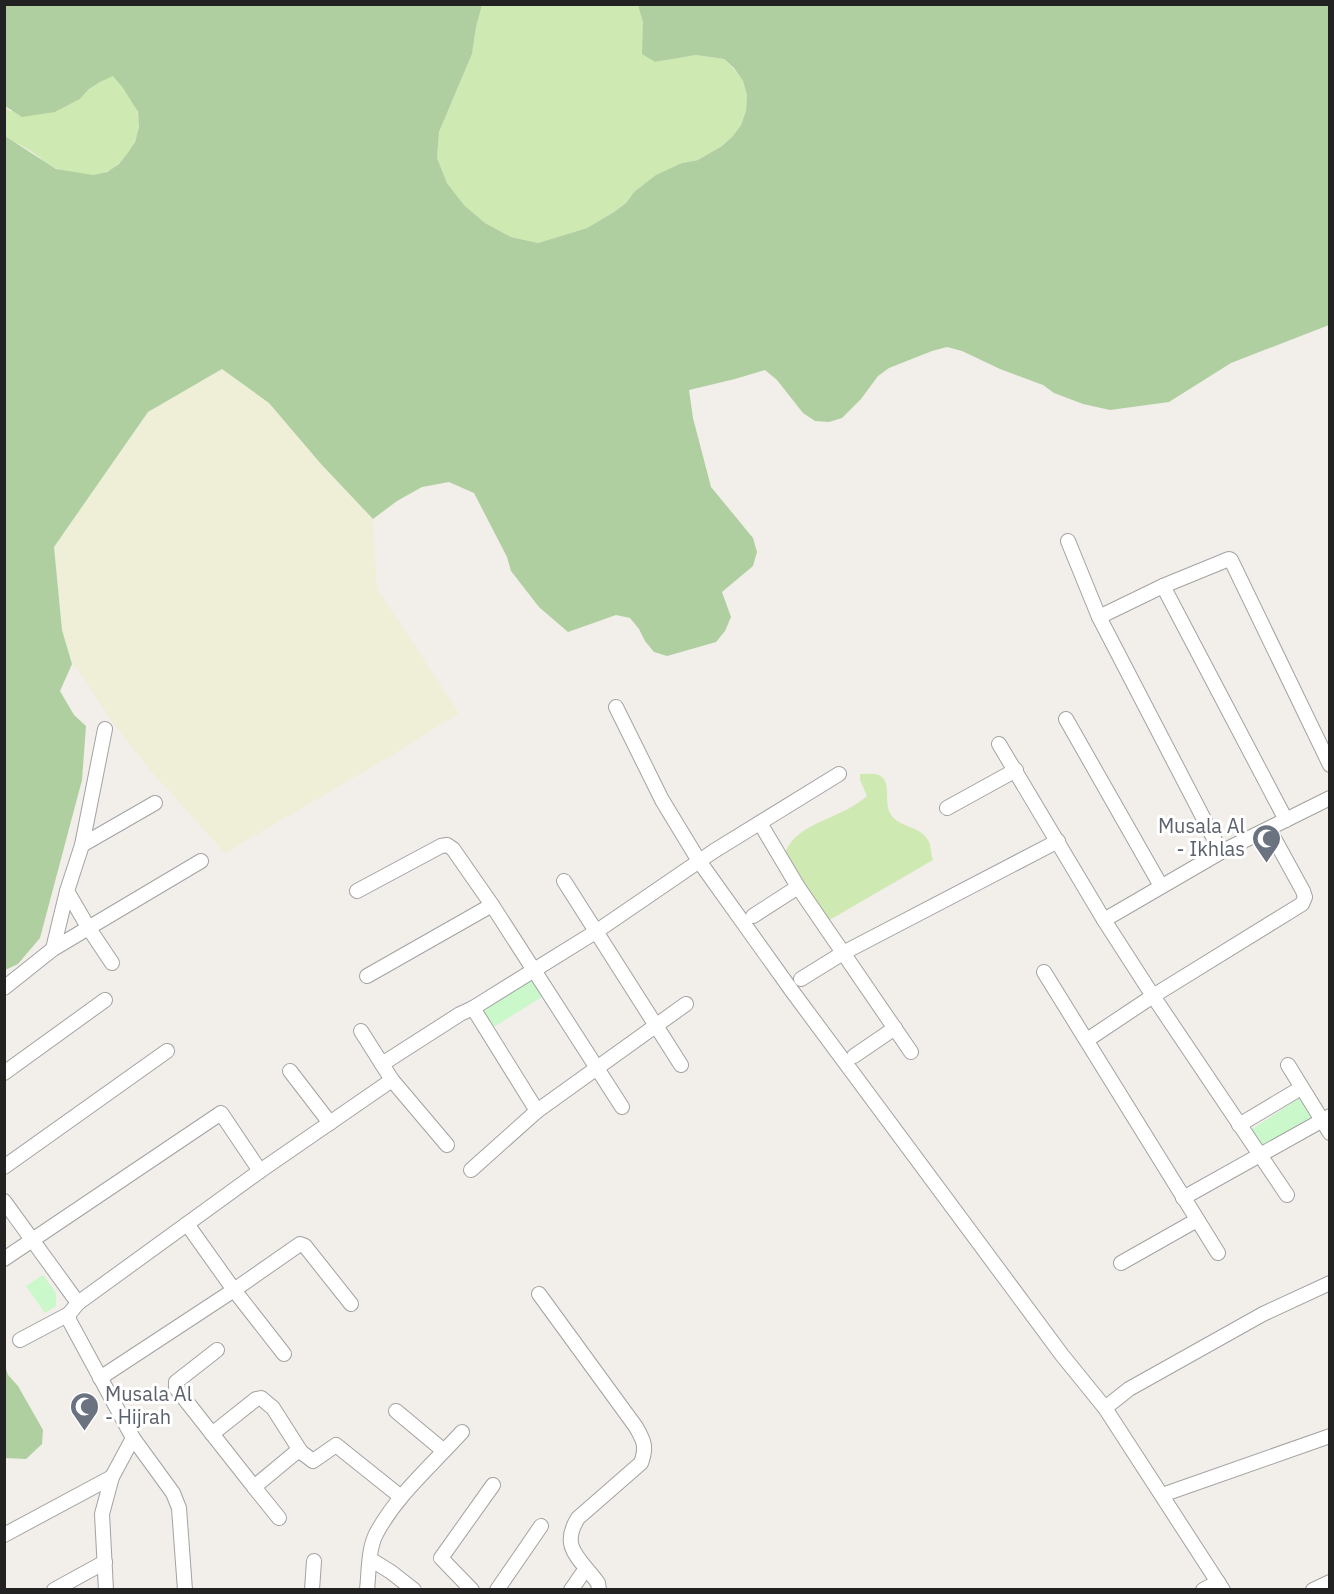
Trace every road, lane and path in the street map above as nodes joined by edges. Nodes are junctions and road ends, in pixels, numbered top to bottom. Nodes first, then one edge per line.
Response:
1 (1068, 541) dead end
2 (1163, 586) junction
3 (1099, 617) junction
4 (616, 707) dead end
5 (1066, 720) dead end
6 (105, 729) dead end
7 (999, 744) dead end
8 (1329, 765) edge
9 (1016, 770) junction
10 (839, 774) dead end
11 (1329, 798) edge
12 (155, 803) dead end
13 (947, 808) dead end
14 (1286, 820) junction
15 (760, 824) junction
16 (1269, 829) junction
17 (1058, 841) junction
18 (82, 845) junction
19 (1221, 852) junction
20 (201, 861) dead end
21 (699, 861) junction
22 (564, 881) dead end
23 (1161, 886) junction
24 (798, 887) junction
25 (67, 891) junction
26 (357, 891) dead end
27 (492, 905) junction
28 (753, 916) dead end
29 (1104, 920) junction
30 (88, 927) junction
31 (597, 931) junction
32 (53, 949) junction
33 (843, 953) junction
34 (112, 963) dead end
35 (533, 970) junction
36 (1044, 972) dead end
37 (367, 976) dead end
38 (801, 979) dead end
39 (4, 988) edge
40 (1153, 996) junction
41 (105, 1000) dead end
42 (686, 1004) dead end
43 (473, 1008) junction
44 (656, 1025) junction
45 (895, 1028) junction
46 (361, 1031) dead end
47 (1087, 1040) junction
48 (167, 1051) dead end
49 (911, 1052) dead end
50 (855, 1056) dead end
51 (382, 1064) junction
52 (681, 1065) dead end
53 (1288, 1065) dead end
54 (597, 1068) junction
55 (290, 1071) dead end
56 (4, 1073) edge
57 (392, 1080) junction
58 (1301, 1088) junction
59 (622, 1107) dead end
60 (537, 1111) junction
61 (1326, 1118) edge
62 (330, 1123) junction
63 (1239, 1125) junction
64 (1329, 1133) edge
65 (447, 1145) dead end
66 (1259, 1155) junction
67 (4, 1167) edge
68 (471, 1170) dead end
69 (260, 1171) junction
70 (1287, 1195) dead end
71 (1183, 1198) junction
72 (4, 1201) edge
73 (1197, 1220) junction
74 (187, 1224) junction
75 (34, 1240) junction
76 (1218, 1253) dead end
77 (4, 1259) edge
78 (1121, 1263) dead end
79 (1329, 1283) edge
80 (234, 1290) junction
81 (539, 1294) dead end
82 (351, 1304) dead end
83 (73, 1308) junction
84 (20, 1340) dead end
85 (217, 1350) dead end
86 (284, 1354) dead end
87 (100, 1378) junction
88 (1105, 1408) junction
89 (396, 1411) dead end
90 (462, 1432) dead end
91 (212, 1434) junction
92 (1329, 1436) edge
93 (133, 1438) junction
94 (301, 1452) junction
95 (441, 1454) junction
96 (112, 1478) junction
97 (493, 1485) dead end
98 (254, 1487) junction
99 (1162, 1494) junction
100 (401, 1497) junction
101 (279, 1518) dead end
102 (541, 1526) dead end
103 (4, 1535) edge
104 (370, 1559) junction
105 (314, 1561) dead end
106 (105, 1562) junction
107 (582, 1574) dead end
108 (1329, 1582) edge
109 (1220, 1586) edge
110 (54, 1590) edge
111 (106, 1590) edge
112 (185, 1590) edge
113 (312, 1590) edge
114 (367, 1590) edge
115 (414, 1590) edge
116 (472, 1590) edge
117 (497, 1590) edge
118 (571, 1590) edge
119 (599, 1590) edge
120 (1203, 1590) edge
121 (1314, 1590) edge

1 - 3 street
2 - 3 street
2 - 8 street
2 - 14 street
3 - 19 street
4 - 21 street
5 - 23 street
6 - 18 street
7 - 9 street
9 - 13 street
9 - 17 street
10 - 15 street
11 - 14 street
12 - 18 street
14 - 16 street
15 - 21 street
15 - 24 street
16 - 19 street
16 - 40 street
17 - 29 street
17 - 33 street
18 - 25 street
19 - 23 street
20 - 30 street
21 - 31 street
21 - 88 street
22 - 31 street
23 - 29 street
24 - 28 street
24 - 33 street
25 - 30 street
25 - 32 street
26 - 27 street
27 - 35 street
27 - 37 street
29 - 40 street
30 - 32 street
30 - 34 street
31 - 35 street
31 - 44 street
32 - 39 street
33 - 38 street
33 - 45 street
35 - 43 street
35 - 54 street
36 - 47 street
40 - 47 street
40 - 63 street
41 - 56 street
42 - 44 street
43 - 51 street
43 - 60 street
44 - 52 street
44 - 54 street
45 - 49 street
45 - 50 street
46 - 51 street
47 - 71 street
48 - 67 street
51 - 57 street
53 - 58 street
54 - 59 street
54 - 60 street
55 - 62 street
57 - 62 street
57 - 65 street
58 - 61 street
58 - 63 street
60 - 68 street
61 - 64 street
61 - 66 street
62 - 69 street
63 - 66 street
66 - 70 street
66 - 71 street
69 - 74 street
69 - 75 street
71 - 73 street
72 - 75 street
73 - 76 street
73 - 78 street
74 - 80 street
74 - 83 street
75 - 77 street
75 - 83 street
79 - 88 street
80 - 82 street
80 - 86 street
80 - 87 street
81 - 119 street
83 - 84 street
83 - 87 street
85 - 91 street
87 - 93 street
88 - 99 street
89 - 95 street
90 - 95 street
91 - 94 street
91 - 98 street
92 - 99 street
93 - 96 street
93 - 112 street
94 - 98 street
94 - 100 street
95 - 100 street
96 - 103 street
96 - 106 street
97 - 116 street
98 - 101 street
99 - 109 street
100 - 104 street
102 - 117 street
104 - 114 street
104 - 115 street
105 - 113 street
106 - 110 street
106 - 111 street
107 - 118 street
108 - 121 street
109 - 120 street

